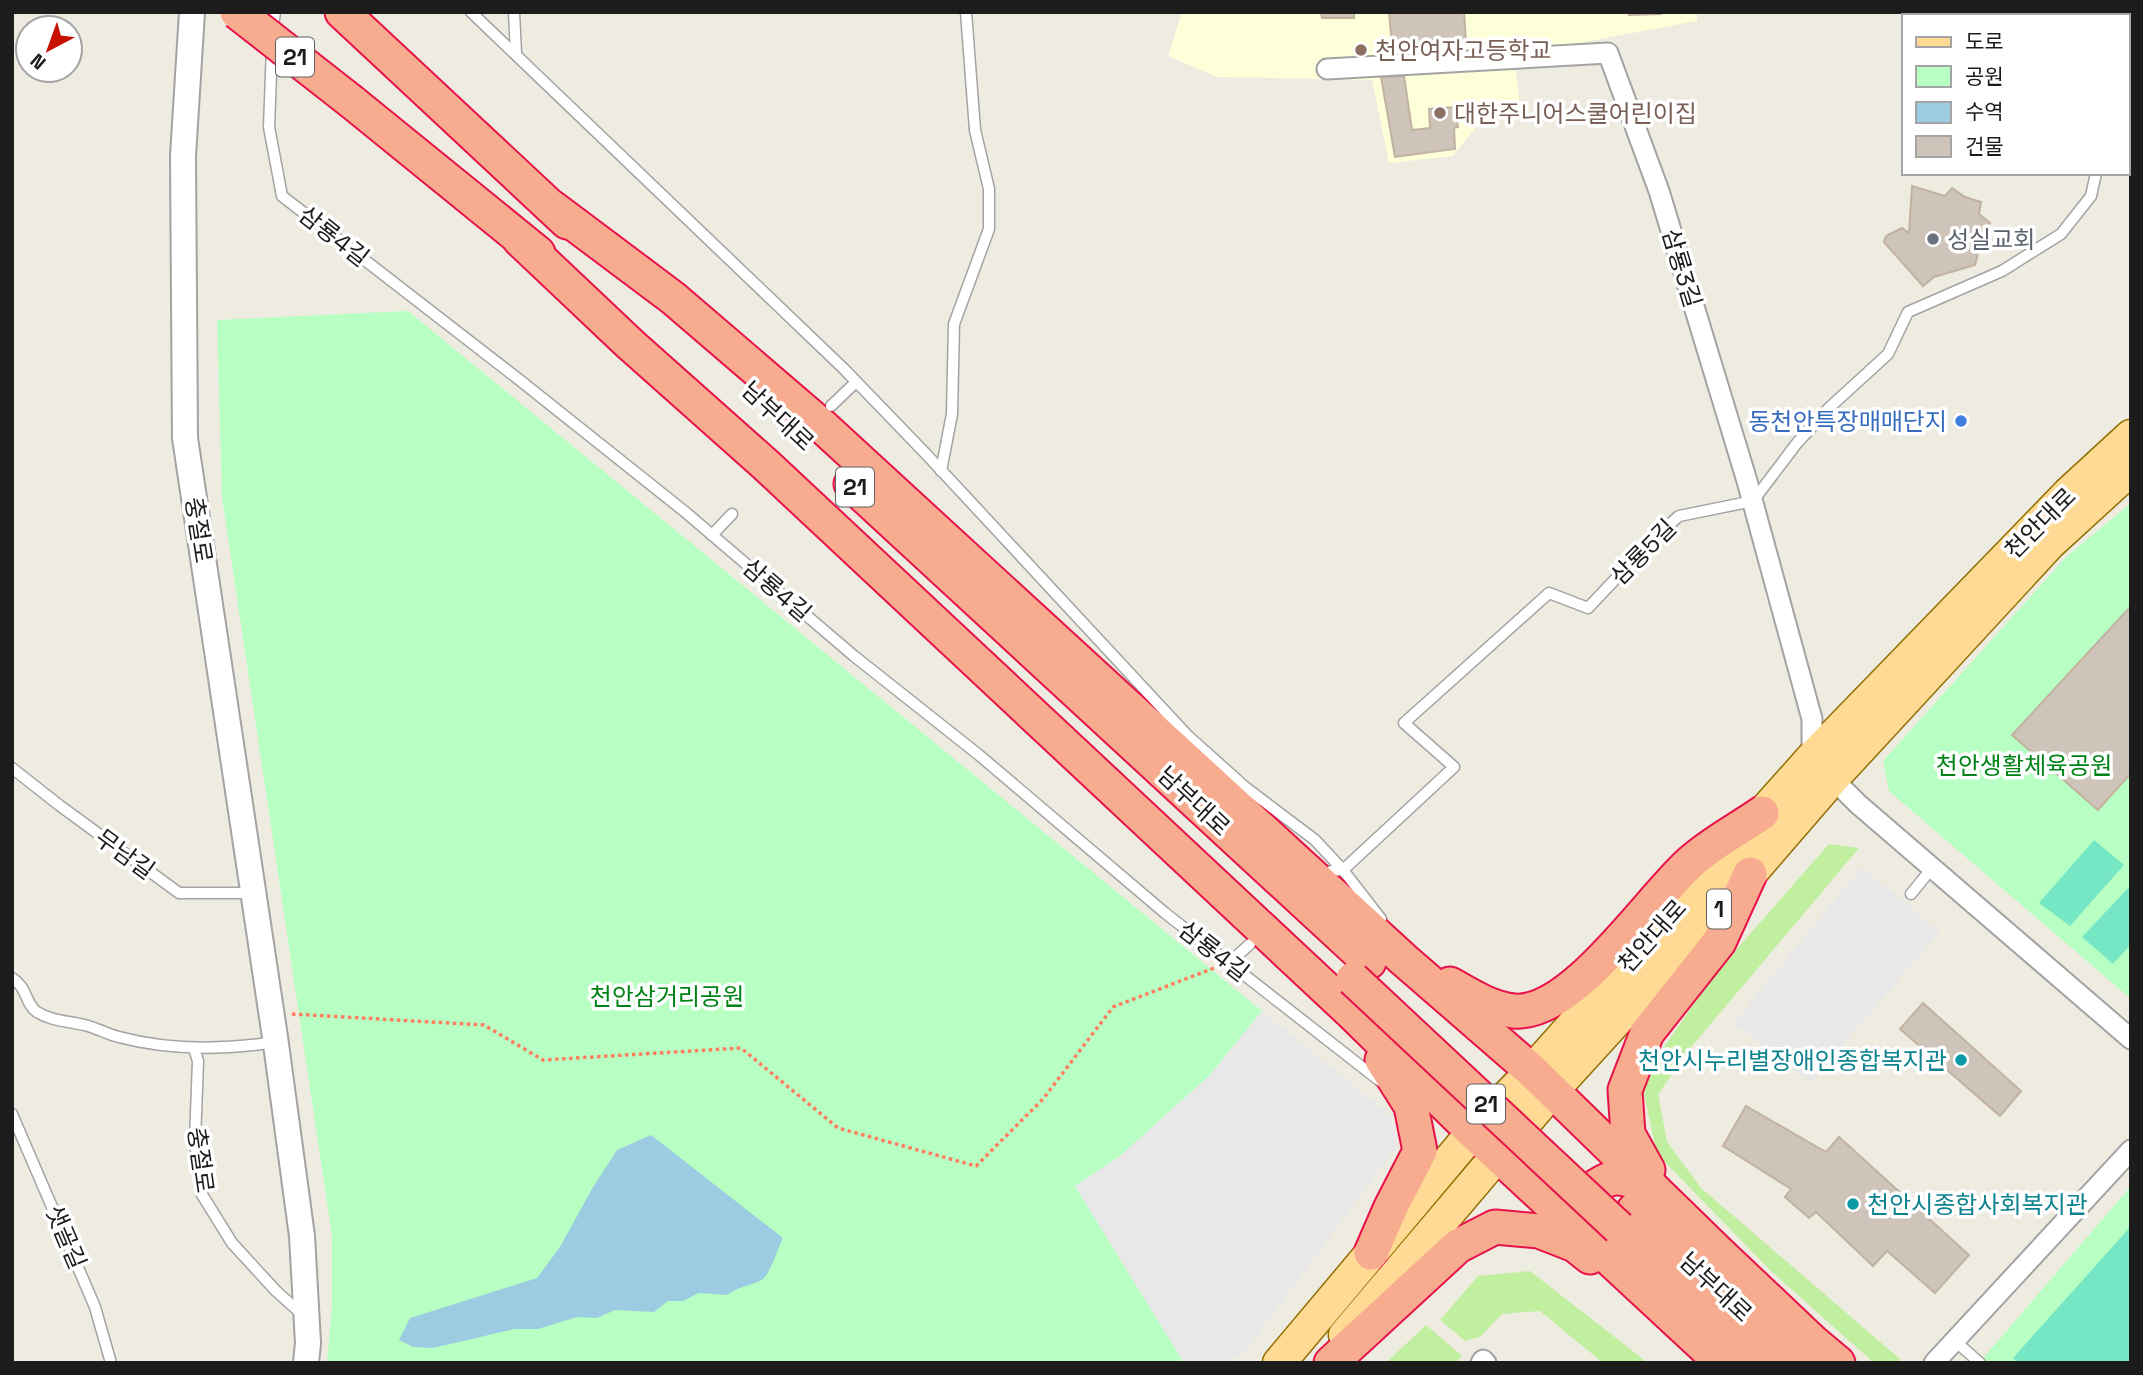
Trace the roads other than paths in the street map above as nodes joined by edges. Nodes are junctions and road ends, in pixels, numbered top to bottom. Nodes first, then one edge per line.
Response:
1 (192, 12) edge
2 (237, 12) edge
3 (275, 12) edge
4 (342, 12) edge
5 (471, 12) edge
6 (514, 12) edge
7 (966, 12) edge
8 (516, 54) junction
9 (1327, 69) dead end
10 (2096, 175) edge
11 (553, 208) junction
12 (520, 240) junction
13 (856, 382) junction
14 (831, 406) dead end
15 (2131, 436) edge
16 (2131, 468) edge
17 (941, 471) junction
18 (1753, 501) junction
19 (732, 514) dead end
20 (712, 535) junction
21 (12, 768) edge
22 (1822, 769) junction
23 (1762, 813) junction
24 (1932, 868) junction
25 (1343, 870) junction
26 (1331, 871) dead end
27 (1750, 874) junction
28 (254, 893) junction
29 (1911, 894) dead end
30 (1250, 944) dead end
31 (1403, 959) junction
32 (1229, 963) junction
33 (1361, 971) junction
34 (12, 978) edge
35 (1353, 1013) junction
36 (2131, 1039) edge
37 (276, 1042) junction
38 (194, 1048) junction
39 (1542, 1081) junction
40 (1411, 1105) junction
41 (12, 1114) edge
42 (1485, 1143) junction
43 (2131, 1150) edge
44 (1623, 1216) junction
45 (1718, 1252) junction
46 (1371, 1253) junction
47 (307, 1319) junction
48 (1954, 1340) junction
49 (1713, 1354) edge
50 (111, 1363) edge
51 (306, 1363) edge
52 (1279, 1363) edge
53 (1322, 1363) edge
54 (1331, 1363) edge
55 (1481, 1363) edge
56 (1486, 1363) edge
57 (1763, 1363) edge
58 (1797, 1363) edge
59 (1838, 1363) edge
60 (1934, 1363) edge
61 (1980, 1363) edge

1 - 28 street, 충절로
2 - 12 highway, 남부대로 / 21, bridge
3 - 20 lane, 삼룡4길
4 - 11 highway, 남부대로 / 21
5 - 8 lane
6 - 8 lane
7 - 17 lane
8 - 13 lane
9 - 18 street, 삼룡3길
10 - 18 lane
11 - 31 highway
11 - 33 highway, 남부대로 / 21
12 - 33 highway, 남부대로 / 21
12 - 35 highway
13 - 14 lane
13 - 17 lane
15 - 22 main road, 천안대로 / 1
16 - 22 main road, 천안대로 / 1
17 - 25 lane
18 - 22 street, 삼룡3길
18 - 25 lane, 삼룡5길
19 - 20 lane
20 - 32 lane, 삼룡4길
21 - 28 lane, 무남길
22 - 23 main road, 천안대로 / 1
22 - 24 street
22 - 27 main road, 천안대로 / 1
23 - 31 highway
23 - 39 main road, 천안대로 / 1
24 - 29 lane
24 - 36 street
25 - 26 lane
25 - 31 lane
27 - 39 main road, 천안대로 / 1
27 - 45 highway
28 - 37 street, 충절로
30 - 32 lane
31 - 39 highway
32 - 40 lane, 삼룡4길
33 - 44 highway, 21
34 - 38 lane
35 - 40 highway
35 - 42 highway
37 - 38 lane
37 - 47 street, 충절로
38 - 47 lane, 충절로
39 - 42 main road, 천안대로 / 1
39 - 44 highway
40 - 46 highway
41 - 50 lane, 샛골길
42 - 44 highway
42 - 46 main road, 천안대로 / 1
42 - 53 main road, 천안대로 / 1
43 - 48 street
44 - 45 highway
44 - 49 highway
44 - 57 highway, 남부대로 / 21
44 - 58 highway, 남부대로 / 21
45 - 59 highway
46 - 52 main road, 천안대로 / 1
47 - 51 street, 충절로
48 - 60 street
48 - 61 lane
49 - 54 highway
55 - 56 street

